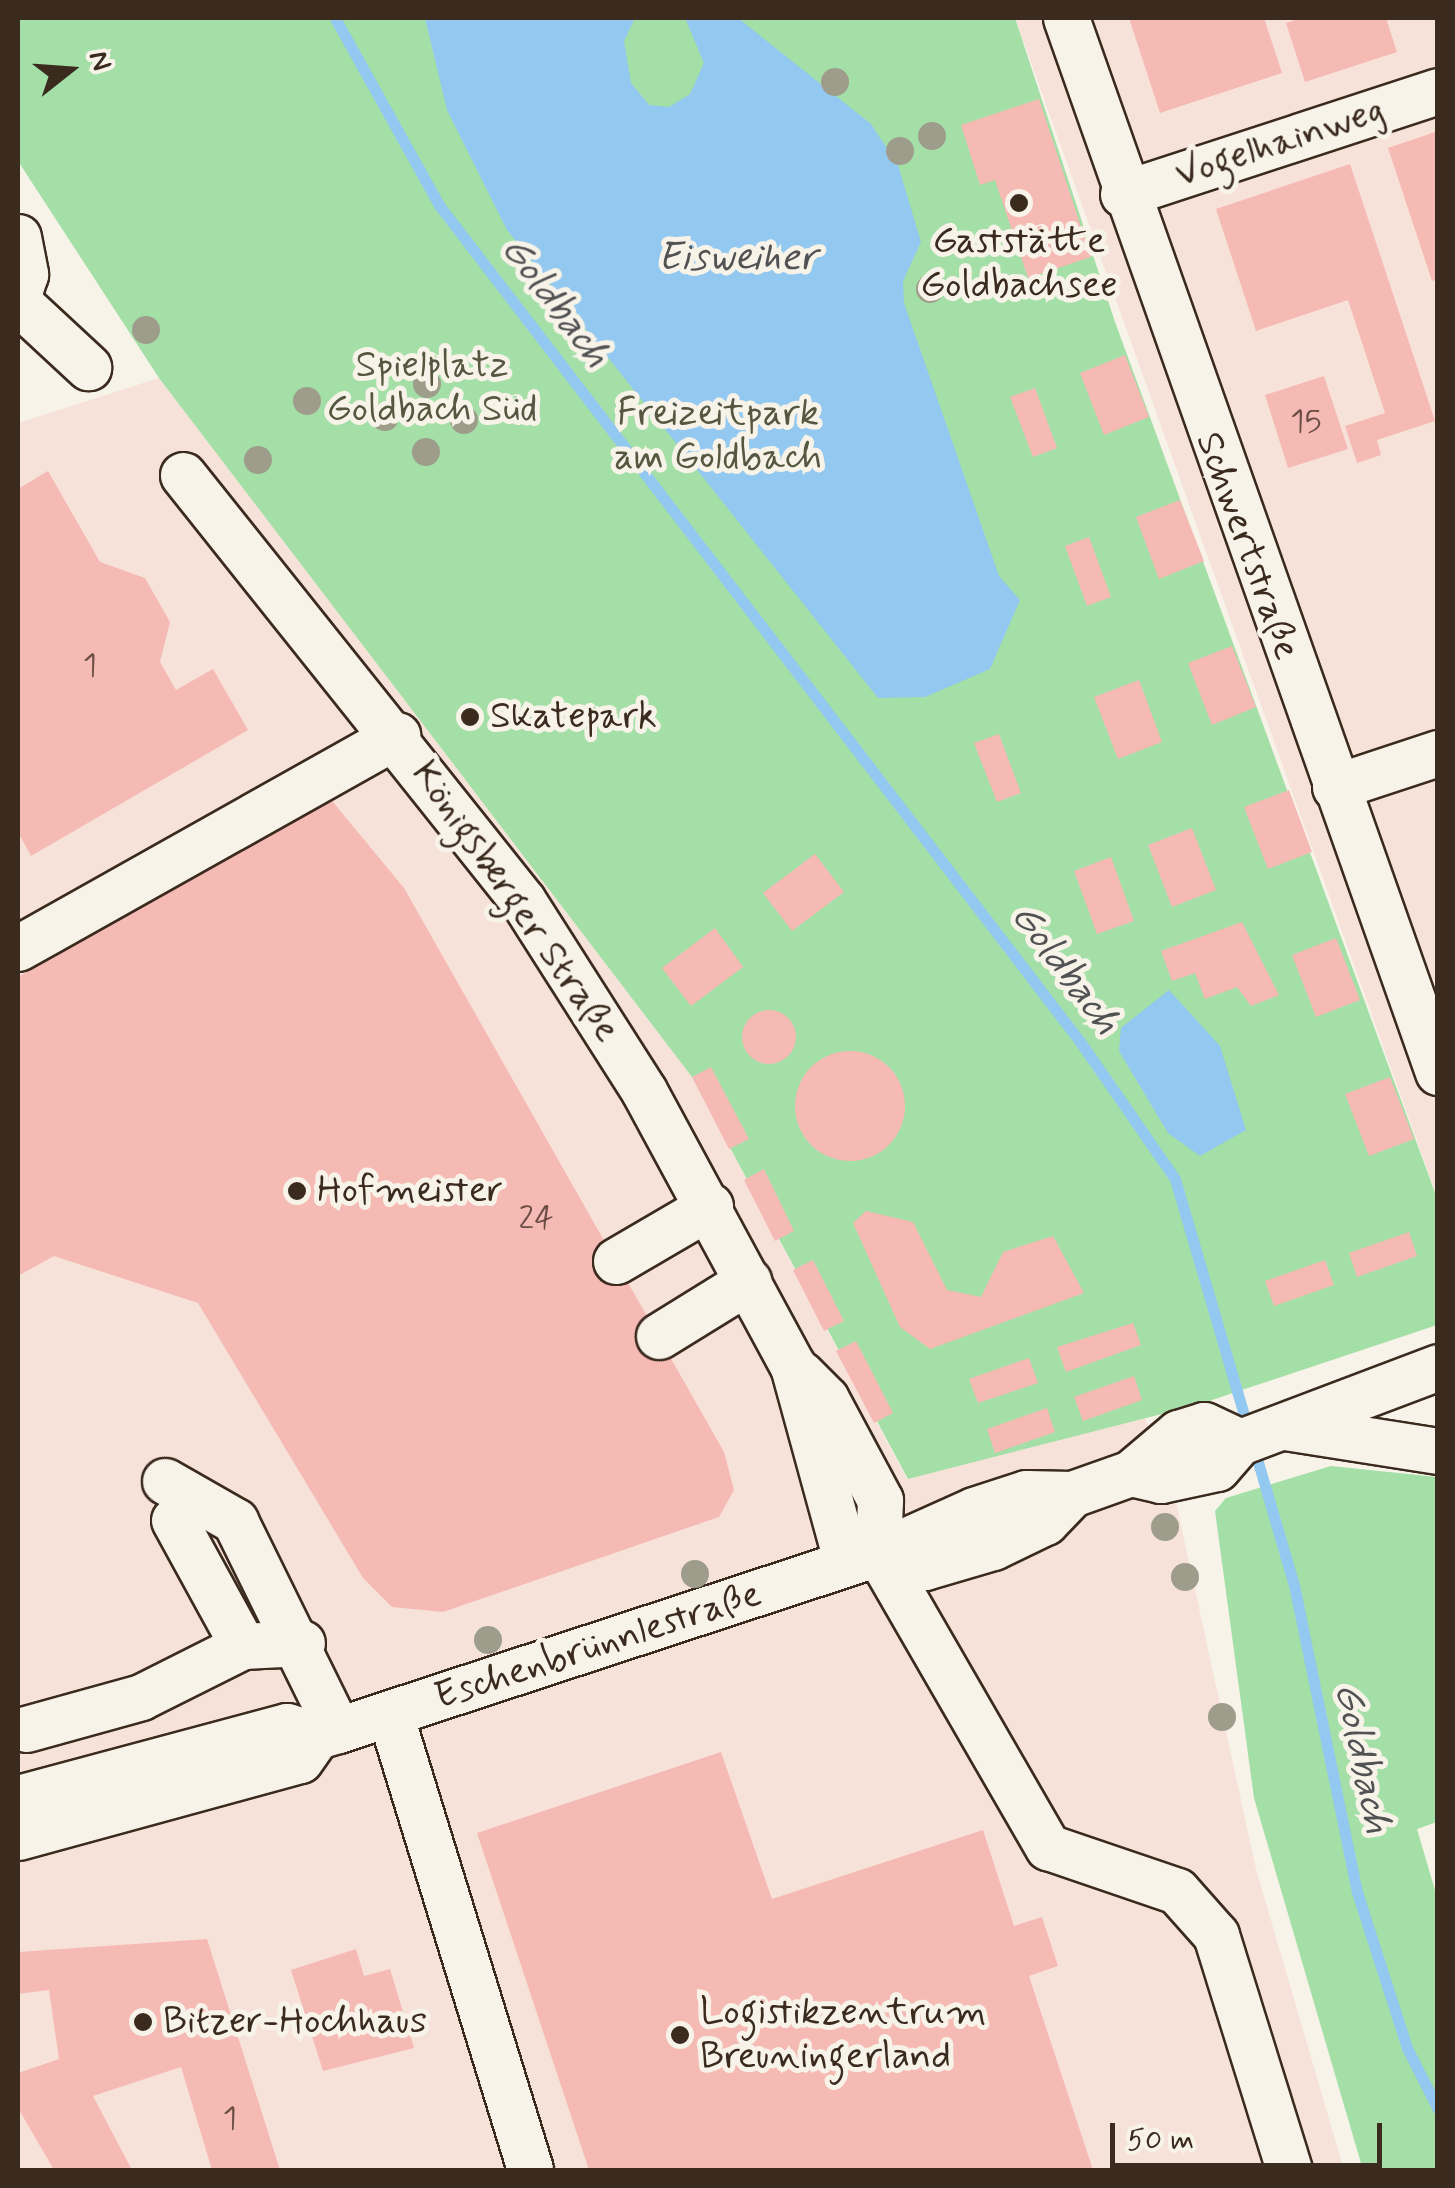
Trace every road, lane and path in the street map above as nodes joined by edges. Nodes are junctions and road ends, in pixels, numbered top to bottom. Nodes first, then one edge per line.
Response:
1 (1066, 18) edge
2 (1438, 91) edge
3 (1123, 194) junction
4 (18, 236) edge
5 (18, 299) edge
6 (88, 367) dead end
7 (183, 475) dead end
8 (397, 735) junction
9 (1438, 753) edge
10 (1335, 787) junction
11 (18, 948) edge
12 (1419, 975) edge
13 (1438, 1072) edge
14 (710, 1206) junction
15 (616, 1260) dead end
16 (748, 1282) junction
17 (659, 1336) dead end
18 (1438, 1367) edge
19 (1285, 1427) junction
20 (1438, 1451) edge
21 (862, 1558) junction
22 (302, 1643) junction
23 (244, 1646) junction
24 (390, 1714) junction
25 (26, 1729) dead end
26 (327, 1733) junction
27 (18, 1798) edge
28 (18, 1838) edge
29 (530, 2170) edge
30 (1290, 2170) edge

1 - 3 street, Schwertstraße
2 - 3 street, Vogelhainweg
3 - 10 street, Schwertstraße
4 - 5 street
5 - 6 street
7 - 8 street, Königsberger Straße
8 - 11 street
8 - 14 street, Königsberger Straße
9 - 10 street
10 - 12 street, Schwertstraße
12 - 13 street, Schwertstraße
14 - 15 street
14 - 16 street, Königsberger Straße
16 - 17 street
16 - 21 street, Königsberger Straße
18 - 19 street, Eschenbrünnlestraße
19 - 20 street
19 - 21 street, Eschenbrünnlestraße
21 - 24 street, Eschenbrünnlestraße
21 - 30 street
22 - 23 street
22 - 23 street
22 - 26 street
23 - 25 street
24 - 26 street, Eschenbrünnlestraße
24 - 29 street
26 - 27 street, Eschenbrünnlestraße
26 - 28 street, Eschenbrünnlestraße

